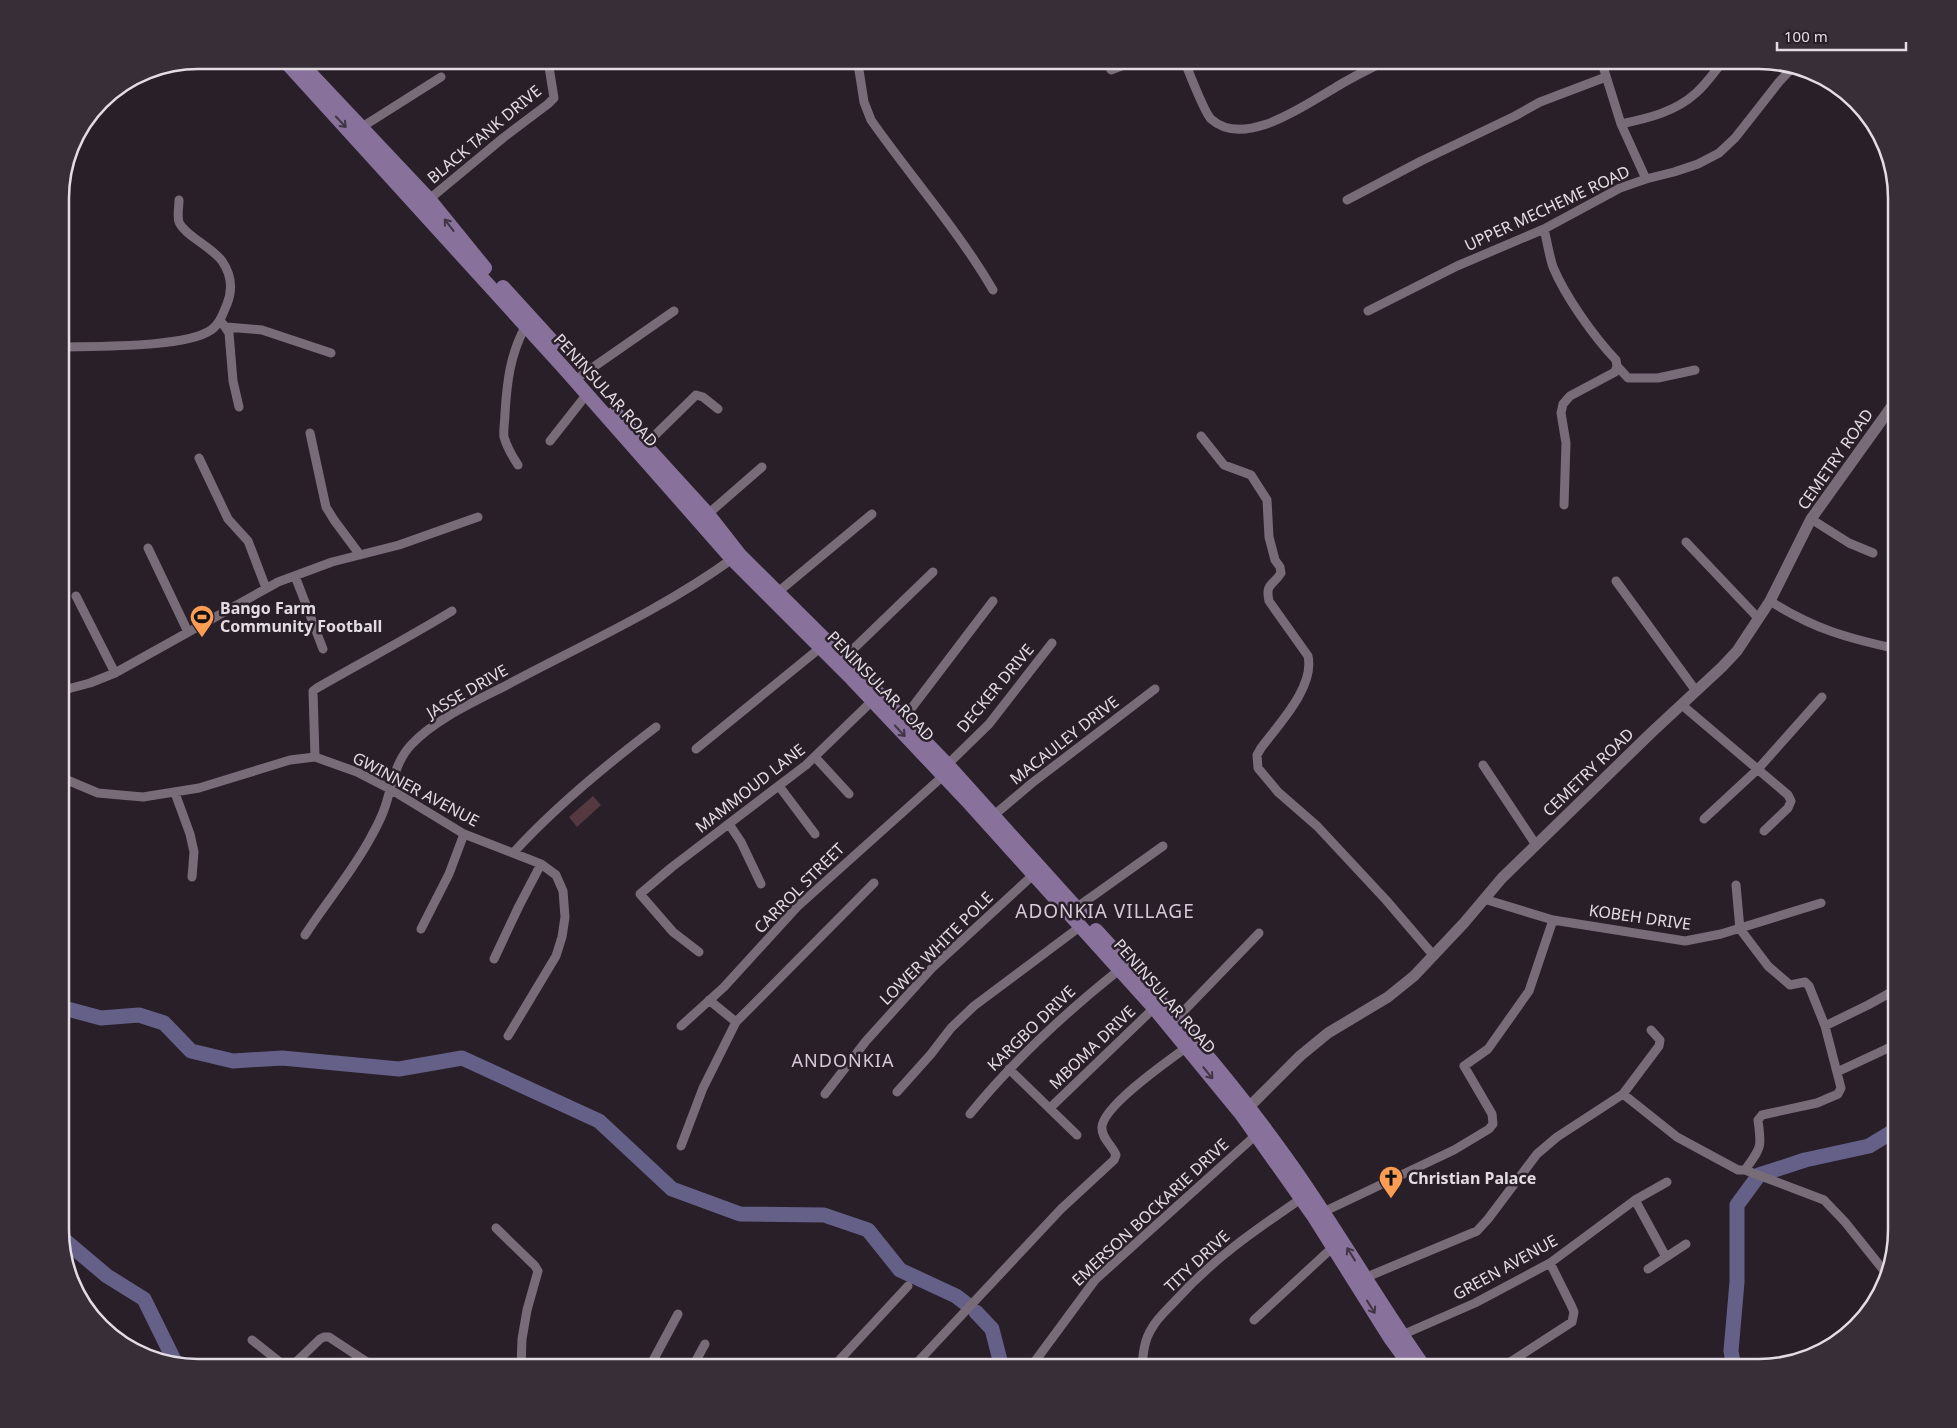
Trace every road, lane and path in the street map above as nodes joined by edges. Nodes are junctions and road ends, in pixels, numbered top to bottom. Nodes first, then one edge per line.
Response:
1 (293, 69) edge
2 (307, 69) edge
3 (549, 69) edge
4 (858, 69) edge
5 (1188, 69) edge
6 (1371, 69) edge
7 (1604, 69) edge
8 (1717, 69) edge
9 (1788, 72) edge
10 (441, 77) dead end
11 (1606, 77) junction
12 (1622, 124) junction
13 (362, 127) junction
14 (1646, 179) junction
15 (179, 200) dead end
16 (1347, 200) dead end
17 (424, 204) junction
18 (1544, 229) junction
19 (993, 290) dead end
20 (674, 311) dead end
21 (1368, 311) dead end
22 (223, 324) junction
23 (525, 327) junction
24 (69, 347) edge
25 (331, 353) dead end
26 (1617, 366) junction
27 (1695, 370) dead end
28 (582, 375) junction
29 (587, 394) junction
30 (239, 407) dead end
31 (718, 409) dead end
32 (1888, 412) edge
33 (310, 433) dead end
34 (1201, 436) dead end
35 (550, 441) dead end
36 (646, 444) junction
37 (200, 458) dead end
38 (518, 465) dead end
39 (762, 467) dead end
40 (1564, 505) dead end
41 (708, 514) junction
42 (872, 514) dead end
43 (478, 517) dead end
44 (1812, 519) junction
45 (1686, 542) dead end
46 (148, 548) dead end
47 (1872, 553) dead end
48 (360, 555) junction
49 (732, 559) junction
50 (933, 572) dead end
51 (295, 576) junction
52 (1616, 581) dead end
53 (266, 588) junction
54 (778, 592) junction
55 (76, 596) dead end
56 (993, 601) dead end
57 (1770, 601) junction
58 (452, 611) dead end
59 (1759, 619) junction
60 (188, 632) junction
61 (1052, 643) dead end
62 (1888, 647) edge
63 (820, 648) junction
64 (323, 649) dead end
65 (844, 658) junction
66 (115, 673) junction
67 (69, 689) edge
68 (1154, 689) dead end
69 (1696, 691) junction
70 (1822, 697) dead end
71 (872, 701) junction
72 (1682, 705) junction
73 (904, 718) junction
74 (656, 727) dead end
75 (696, 749) dead end
76 (316, 757) junction
77 (816, 757) junction
78 (1483, 765) dead end
79 (1758, 769) junction
80 (943, 771) junction
81 (69, 781) edge
82 (779, 786) junction
83 (390, 789) junction
84 (175, 793) junction
85 (849, 794) dead end
86 (994, 816) junction
87 (1704, 819) dead end
88 (729, 824) junction
89 (1764, 831) dead end
90 (464, 834) junction
91 (815, 834) dead end
92 (1536, 845) junction
93 (1163, 846) dead end
94 (514, 852) junction
95 (541, 864) junction
96 (1034, 875) junction
97 (192, 877) dead end
98 (874, 883) dead end
99 (761, 884) dead end
100 (1736, 885) dead end
101 (1484, 899) junction
102 (1821, 903) dead end
103 (1076, 908) junction
104 (1553, 920) junction
105 (1081, 926) junction
106 (421, 929) dead end
107 (1740, 929) junction
108 (1259, 933) dead end
109 (304, 935) dead end
110 (699, 952) dead end
111 (1434, 956) junction
112 (494, 960) dead end
113 (1118, 970) junction
114 (1888, 993) edge
115 (709, 1000) junction
116 (1154, 1008) junction
117 (1176, 1019) junction
118 (736, 1022) junction
119 (681, 1026) dead end
120 (1825, 1026) junction
121 (1651, 1030) dead end
122 (508, 1036) dead end
123 (1187, 1047) junction
124 (1888, 1048) edge
125 (1010, 1069) junction
126 (1836, 1072) junction
127 (897, 1092) dead end
128 (826, 1094) dead end
129 (1623, 1094) junction
130 (1050, 1108) junction
131 (1245, 1111) junction
132 (970, 1114) dead end
133 (1077, 1134) dead end
134 (1256, 1135) junction
135 (681, 1146) dead end
136 (1748, 1171) junction
137 (1667, 1182) dead end
138 (1302, 1198) junction
139 (1635, 1200) junction
140 (1319, 1214) junction
141 (496, 1228) dead end
142 (1686, 1244) dead end
143 (1332, 1247) junction
144 (1666, 1257) junction
145 (1550, 1263) junction
146 (1648, 1269) dead end
147 (1882, 1269) edge
148 (1361, 1280) junction
149 (908, 1286) dead end
150 (678, 1314) dead end
151 (1254, 1320) dead end
152 (1402, 1335) junction
153 (252, 1340) dead end
154 (706, 1344) dead end
155 (276, 1359) edge
156 (299, 1359) edge
157 (360, 1359) edge
158 (521, 1359) edge
159 (654, 1359) edge
160 (697, 1359) edge
161 (840, 1359) edge
162 (920, 1359) edge
163 (1037, 1359) edge
164 (1143, 1359) edge
165 (1405, 1359) edge
166 (1419, 1359) edge
167 (1516, 1359) edge

1 -> 17 main road, PENINSULAR ROAD
2 - 13 main road, PENINSULAR ROAD
3 - 17 street, BLACK TANK DRIVE
4 - 19 street
5 - 6 street
7 - 11 street
8 - 12 street
9 - 14 street, UPPER MECHEME ROAD
10 - 13 street
11 - 12 street
11 - 16 street
12 - 14 street
13 - 17 main road, PENINSULAR ROAD
14 - 18 street, UPPER MECHEME ROAD
15 - 22 street
17 - 23 main road, PENINSULAR ROAD
28 -> 17 main road, PENINSULAR ROAD
18 - 21 street, UPPER MECHEME ROAD
18 - 26 street
20 - 28 street
22 - 24 street
22 - 25 street
22 - 30 street
23 - 29 main road, PENINSULAR ROAD
23 - 38 street
26 - 27 street
26 - 40 street
28 - 36 main road, PENINSULAR ROAD
29 - 35 street
29 - 49 main road, PENINSULAR ROAD
31 - 36 street
32 - 44 street, CEMETRY ROAD
33 - 48 street
34 - 111 street
36 - 41 main road, PENINSULAR ROAD
37 - 53 street
39 - 41 street
41 - 54 main road, PENINSULAR ROAD
42 - 54 street
43 - 48 street
44 - 47 street
44 - 57 street, CEMETRY ROAD
45 - 59 street
46 - 60 street
48 - 51 street
49 - 63 main road, PENINSULAR ROAD
49 - 83 street, JASSE DRIVE
50 - 65 street
51 - 53 street
51 - 64 street
52 - 69 street
53 - 60 street
54 - 65 main road, PENINSULAR ROAD
55 - 66 street
56 - 73 street
57 - 59 street, CEMETRY ROAD
57 - 62 street
58 - 76 street
59 - 69 street, CEMETRY ROAD
60 - 66 street
61 - 80 street, DECKER DRIVE
63 - 71 main road, PENINSULAR ROAD
63 - 75 street
65 - 73 main road, PENINSULAR ROAD
66 - 67 street
68 - 86 street, MACAULEY DRIVE
69 - 72 street, CEMETRY ROAD
70 - 79 street
71 - 77 street, MAMMOUD LANE
71 -> 80 main road, PENINSULAR ROAD
72 - 79 street
72 - 92 street, CEMETRY ROAD
73 - 80 main road, PENINSULAR ROAD
74 - 94 street
76 - 83 street, GWINNER AVENUE
76 - 84 street, GWINNER AVENUE
77 - 82 street, MAMMOUD LANE
77 - 85 street
78 - 92 street
79 - 87 street
79 - 89 street
80 - 86 main road, PENINSULAR ROAD
80 - 96 main road, PENINSULAR ROAD
80 - 115 street, CARROL STREET
81 - 84 street, GWINNER AVENUE
82 - 88 street, MAMMOUD LANE
82 - 91 street
83 - 90 street, GWINNER AVENUE
83 - 109 street, JASSE DRIVE
84 - 97 street
86 - 103 main road, PENINSULAR ROAD
88 - 99 street
88 - 110 street, MAMMOUD LANE
90 - 94 street, GWINNER AVENUE
90 - 106 street
92 - 101 street, CEMETRY ROAD
93 - 103 street
94 - 95 street, GWINNER AVENUE
95 - 112 street
95 - 122 street, GWINNER AVENUE
96 - 105 main road, PENINSULAR ROAD
96 - 128 street, LOWER WHITE POLE
98 - 118 street
100 - 107 street
101 - 104 street, KOBEH DRIVE
101 - 111 street, CEMETRY ROAD
102 - 107 street, KOBEH DRIVE
103 - 117 main road, PENINSULAR ROAD
104 - 107 street, KOBEH DRIVE
104 - 140 street
105 - 113 main road, PENINSULAR ROAD
105 - 127 street
107 - 120 street
108 - 117 street
111 - 131 street, CEMETRY ROAD
113 - 116 main road, PENINSULAR ROAD
113 - 125 street, KARGBO DRIVE
114 - 120 street
115 - 118 street
115 - 119 street, CARROL STREET
116 - 123 main road, PENINSULAR ROAD
116 - 130 street, MBOMA DRIVE
117 - 131 main road, PENINSULAR ROAD
118 - 135 street
120 - 126 street
121 - 129 street
123 -> 131 main road, PENINSULAR ROAD
123 - 162 street
124 - 126 street
125 - 130 street
125 - 132 street, KARGBO DRIVE
126 - 136 street
129 - 136 street
129 - 148 street
130 - 133 street
131 - 134 main road, PENINSULAR ROAD
131 - 140 main road, PENINSULAR ROAD
134 - 138 main road, PENINSULAR ROAD
134 - 163 street, EMERSON BOCKARIE DRIVE
136 - 147 street
137 - 139 street, GREEN AVENUE
138 - 140 main road, PENINSULAR ROAD
138 - 164 street, TITY DRIVE
139 - 144 street
139 - 145 street, GREEN AVENUE
140 - 143 main road, PENINSULAR ROAD
148 -> 140 main road, PENINSULAR ROAD
141 - 158 street
142 - 144 street
143 - 148 main road, PENINSULAR ROAD
143 - 151 street
144 - 146 street
145 - 152 street, GREEN AVENUE
145 - 167 street
148 - 152 main road, PENINSULAR ROAD
148 -> 165 main road, PENINSULAR ROAD
149 - 161 street
150 - 159 street
152 - 166 main road, PENINSULAR ROAD
153 - 155 street
154 - 160 street
156 - 157 street

